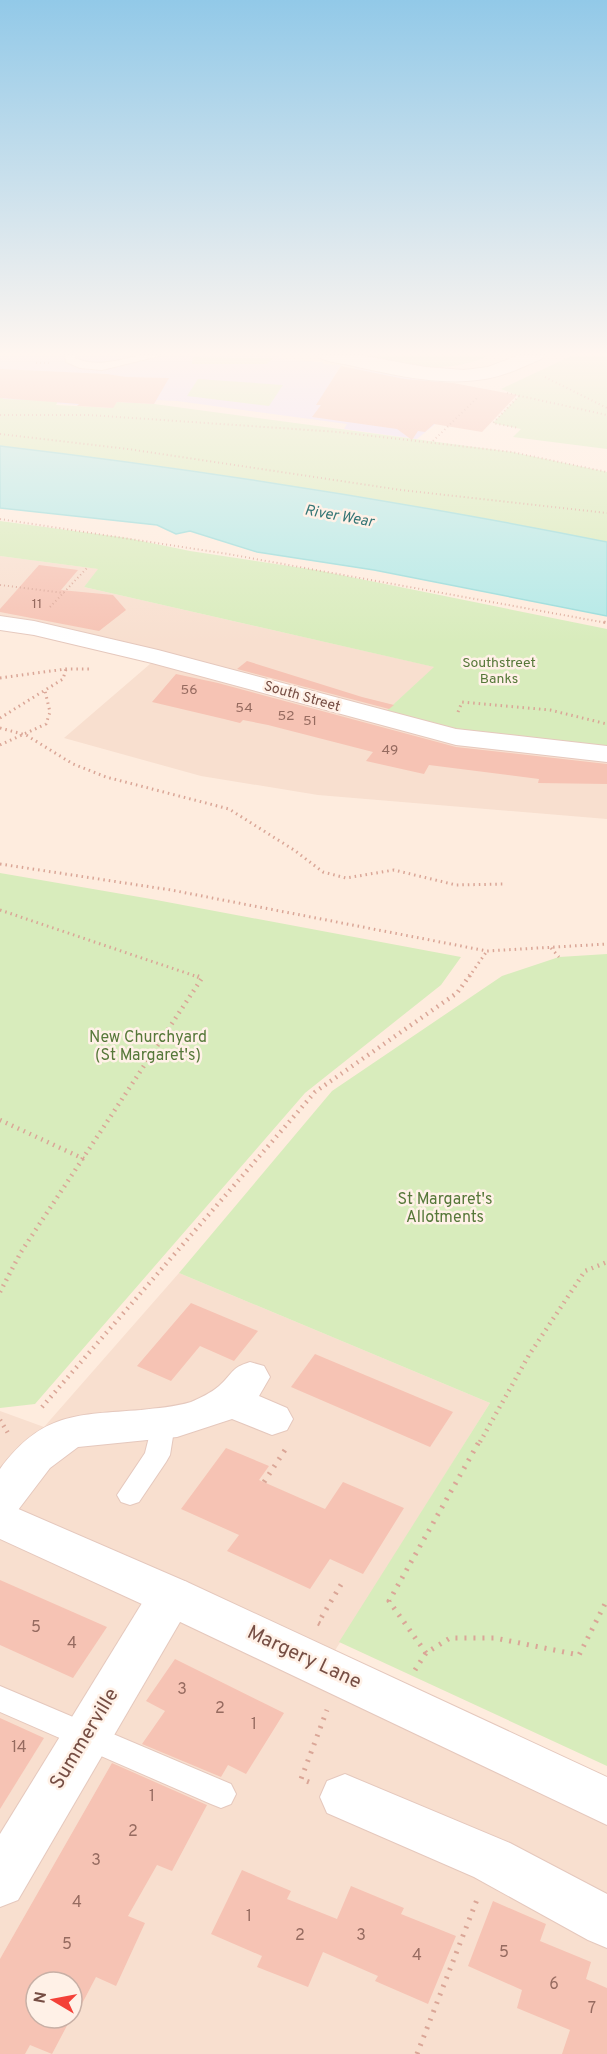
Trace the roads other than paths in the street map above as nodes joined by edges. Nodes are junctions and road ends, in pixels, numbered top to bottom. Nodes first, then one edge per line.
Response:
1 (0, 623) edge
2 (607, 754) edge
3 (272, 1419) dead end
4 (163, 1425) junction
5 (129, 1495) dead end
6 (0, 1502) edge
7 (0, 1519) edge
8 (171, 1596) junction
9 (0, 1699) edge
10 (86, 1735) junction
11 (221, 1794) dead end
12 (345, 1797) road end
13 (607, 1802) edge
14 (0, 1882) edge
15 (607, 1922) edge

1 - 2 street, South Street
3 - 4 street
4 - 5 lane
4 - 6 street
7 - 8 street, Margery Lane
8 - 10 street, Summerville
8 - 13 street, Margery Lane
9 - 10 lane
10 - 11 lane
10 - 14 street, Summerville
12 - 15 street

